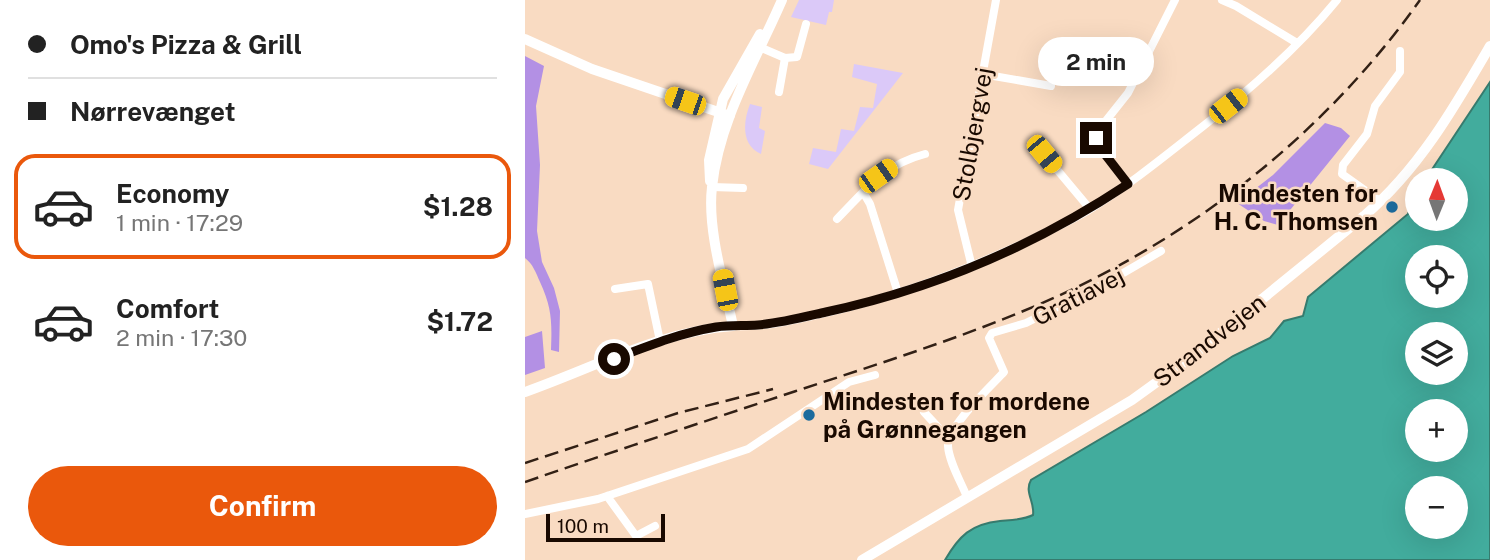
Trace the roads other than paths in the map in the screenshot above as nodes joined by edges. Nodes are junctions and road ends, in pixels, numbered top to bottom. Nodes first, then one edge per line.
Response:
1 (781, 0) edge
2 (996, 0) edge
3 (1175, 0) edge
4 (1221, 0) edge
5 (1337, 0) edge
6 (806, 24) dead end
7 (525, 39) edge
8 (1297, 43) junction
9 (758, 46) junction
10 (1490, 46) edge
11 (1400, 51) dead end
12 (785, 58) junction
13 (982, 74) junction
14 (1051, 86) dead end
15 (779, 92) dead end
16 (724, 114) junction
17 (925, 154) dead end
18 (1044, 154) dead end
19 (1128, 184) junction
20 (712, 187) junction
21 (743, 188) dead end
22 (863, 192) junction
23 (1381, 201) junction
24 (1090, 209) junction
25 (837, 219) dead end
26 (1161, 251) dead end
27 (972, 267) junction
28 (615, 289) dead end
29 (898, 293) junction
30 (733, 326) junction
31 (660, 341) junction
32 (874, 375) dead end
33 (525, 392) edge
34 (924, 412) dead end
35 (949, 439) junction
36 (607, 496) junction
37 (967, 497) junction
38 (525, 514) edge
39 (655, 526) dead end
40 (862, 560) edge

1 - 9 main road
2 - 13 street, Stolbjergvej
3 - 19 street
4 - 8 street
5 - 8 street
6 - 12 street
7 - 16 main road
8 - 19 street
9 - 12 street
9 - 16 main road
10 - 23 main road, Strandvejen
11 - 23 street
12 - 15 street
13 - 14 street
13 - 27 street, Stolbjergvej
16 - 20 main road
17 - 22 street
18 - 24 street
19 - 24 street
20 - 21 street
20 - 30 main road
22 - 25 street
22 - 29 street
23 - 37 main road, Strandvejen
24 - 27 street
26 - 35 street, Gratiavej
27 - 29 street
28 - 31 street
29 - 30 street
30 - 31 main road
31 - 33 main road
32 - 36 street
34 - 35 street
35 - 37 street
36 - 38 street
36 - 39 street
37 - 40 main road, Strandvejen

